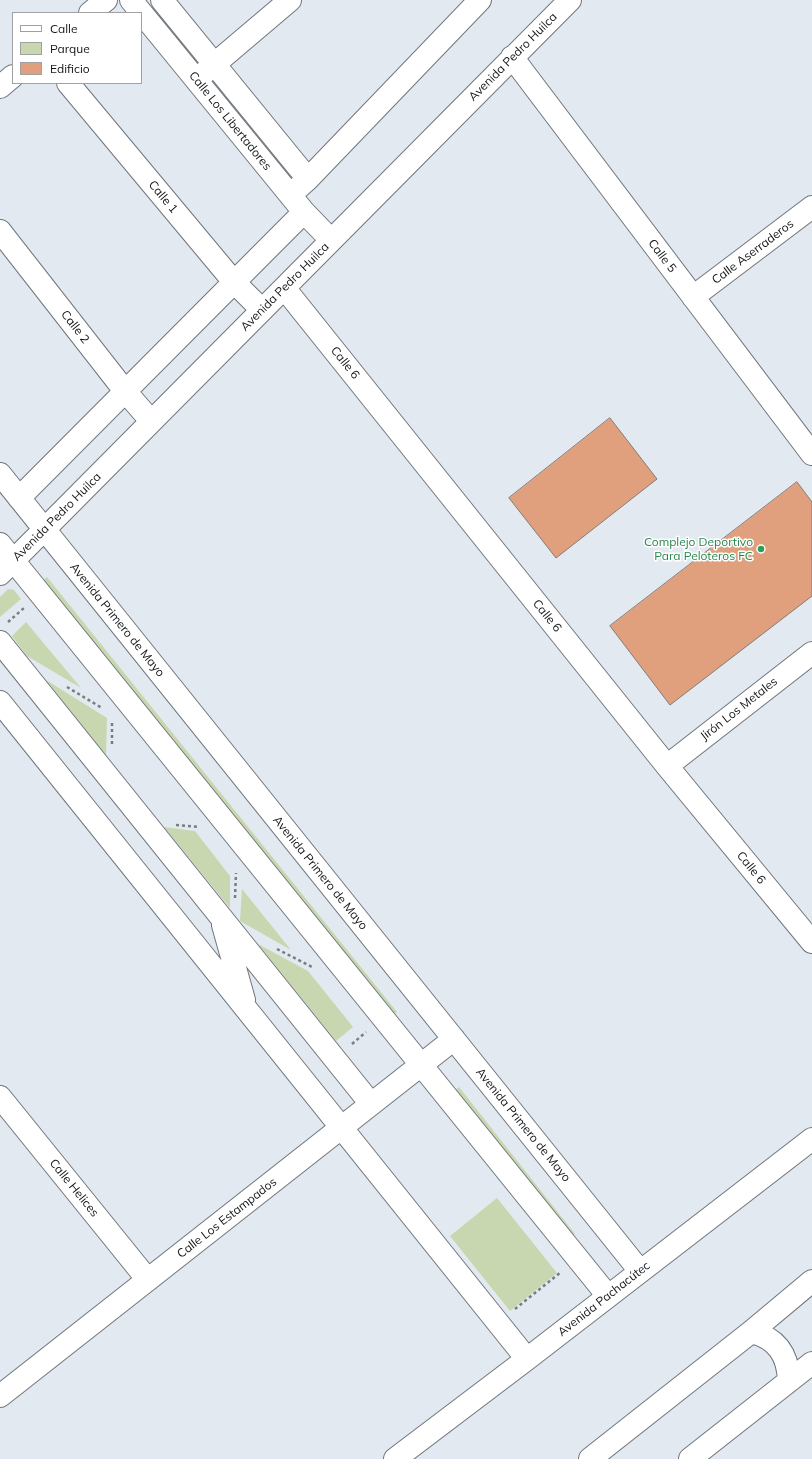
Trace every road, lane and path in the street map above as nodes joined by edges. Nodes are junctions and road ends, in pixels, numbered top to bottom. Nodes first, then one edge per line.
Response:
1 (106, 0) edge
2 (131, 0) edge
3 (162, 0) edge
4 (290, 0) edge
5 (480, 0) edge
6 (570, 0) edge
7 (91, 12) edge
8 (141, 12) edge
9 (142, 14) edge
10 (512, 58) junction
11 (214, 64) junction
12 (12, 77) edge
13 (196, 80) junction
14 (69, 84) edge
15 (0, 87) edge
16 (308, 179) junction
17 (290, 195) junction
18 (812, 207) edge
19 (304, 212) junction
20 (0, 231) edge
21 (331, 240) junction
22 (234, 282) junction
23 (285, 288) junction
24 (693, 297) junction
25 (262, 310) junction
26 (125, 391) junction
27 (152, 421) junction
28 (812, 454) edge
29 (0, 474) edge
30 (19, 498) junction
31 (44, 529) junction
32 (0, 544) edge
33 (7, 567) edge
34 (0, 642) edge
35 (812, 653) edge
36 (0, 702) edge
37 (667, 766) junction
38 (220, 916) junction
39 (812, 942) edge
40 (246, 1009) junction
41 (384, 1018) junction
42 (454, 1039) junction
43 (335, 1058) junction
44 (422, 1064) junction
45 (0, 1097) edge
46 (371, 1104) junction
47 (341, 1128) junction
48 (812, 1139) edge
49 (578, 1258) junction
50 (640, 1271) junction
51 (148, 1280) junction
52 (812, 1281) edge
53 (608, 1296) junction
54 (498, 1323) junction
55 (751, 1332) junction
56 (527, 1359) junction
57 (812, 1363) edge
58 (789, 1381) junction
59 (0, 1396) edge
60 (395, 1459) edge
61 (590, 1459) edge
62 (690, 1459) edge

1 - 7 street
2 - 8 street, Calle Los Libertadores
3 - 11 street, Calle Los Libertadores
4 - 11 street
5 - 16 street
6 - 10 street, Avenida Pedro Huilca
9 - 13 street, Calle Los Libertadores
10 - 21 street, Avenida Pedro Huilca
10 - 24 street, Calle 5
11 - 13 street
11 - 16 street, Calle Los Libertadores
12 - 15 street
13 - 17 street, Calle Los Libertadores
14 - 22 street, Calle 1
16 - 17 street
17 - 19 street, Calle Los Libertadores
18 - 24 street, Calle Aserraderos
19 - 21 street, Calle Los Libertadores
19 - 22 street
20 - 26 street, Calle 2
21 - 23 street, Avenida Pedro Huilca
22 - 25 street, Calle 1
22 - 26 street
23 - 25 street, Avenida Pedro Huilca
23 - 37 street, Calle 6
24 - 28 street, Calle 5
25 - 27 street, Avenida Pedro Huilca
26 - 27 street, Calle 2
26 - 30 street
27 - 31 street, Avenida Pedro Huilca
29 - 30 street, Avenida Primero de Mayo
30 - 31 street, Avenida Primero de Mayo
31 - 33 street, Avenida Pedro Huilca
31 - 42 street, Avenida Primero de Mayo
32 - 33 street
33 - 41 street
34 - 38 street
35 - 37 street, Jirón Los Metales
36 - 40 street
37 - 39 street, Calle 6
38 - 40 street
38 - 43 street
40 - 47 street
41 - 43 path
41 - 44 street
42 - 44 street, Calle Los Estampados
42 - 50 street, Avenida Primero de Mayo
43 - 46 street
44 - 46 street, Calle Los Estampados
44 - 49 street
45 - 51 street, Calle Helices
46 - 47 street, Calle Los Estampados
47 - 51 street, Calle Los Estampados
47 - 54 street
48 - 50 street, Avenida Pachacútec
49 - 53 street
49 - 54 path
50 - 53 street, Avenida Pachacútec
51 - 59 street, Calle Los Estampados
52 - 55 street
53 - 56 street, Avenida Pachacútec
54 - 56 street
55 - 58 street
55 - 61 street
56 - 60 street, Avenida Pachacútec
57 - 58 street
58 - 62 street

